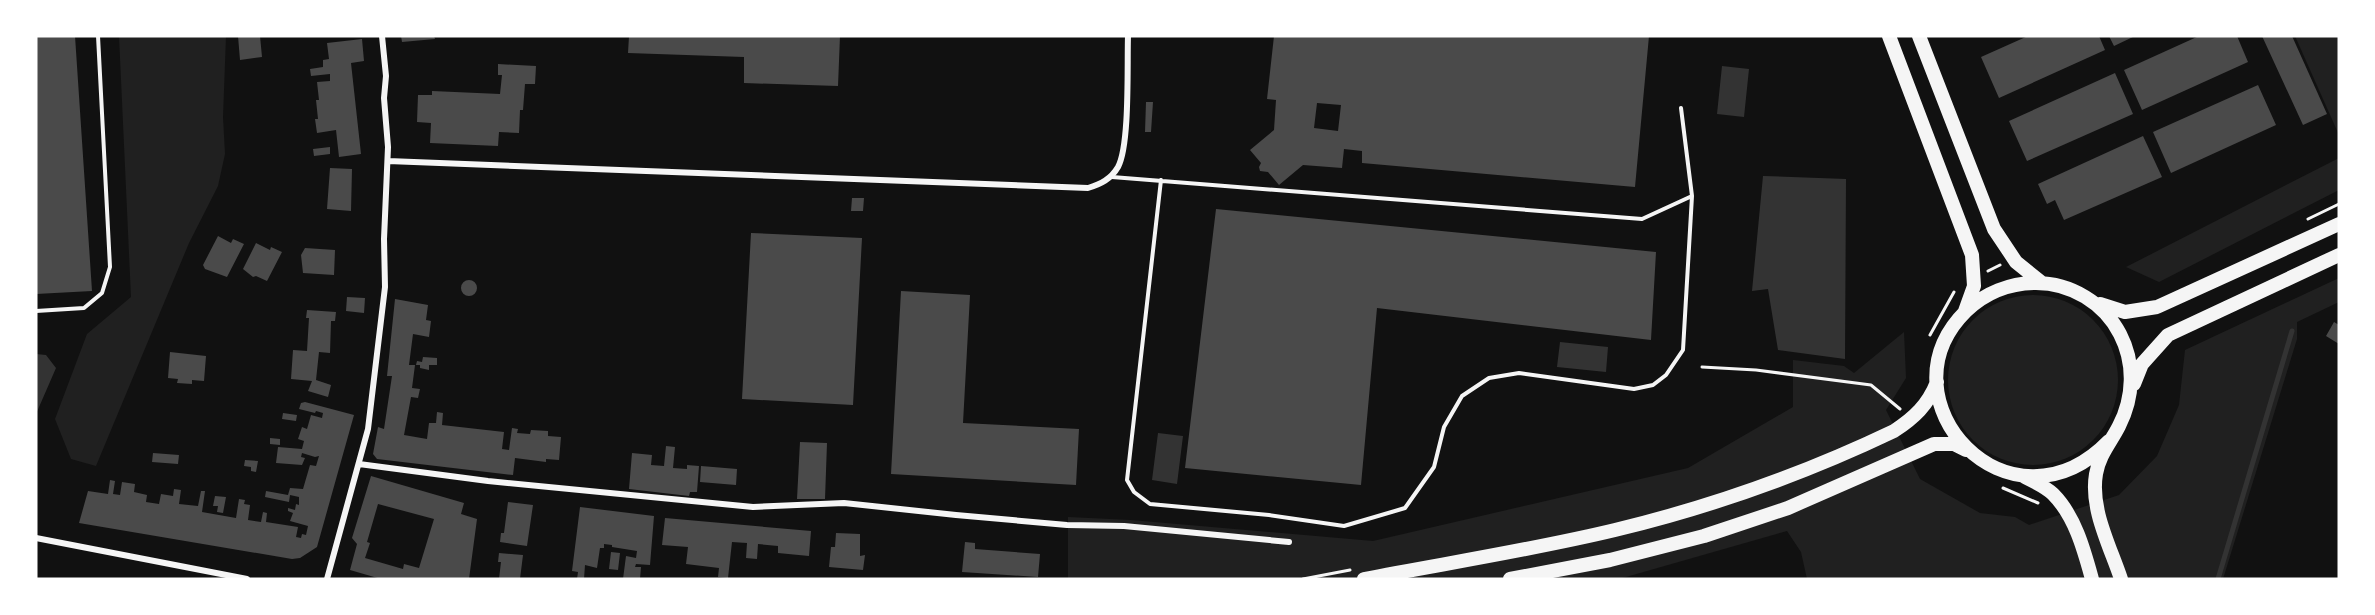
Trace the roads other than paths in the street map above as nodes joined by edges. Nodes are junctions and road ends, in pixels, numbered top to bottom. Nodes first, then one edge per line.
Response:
1 (98, 36) edge
2 (381, 36) edge
3 (1128, 36) edge
4 (1888, 36) edge
5 (1919, 36) edge
6 (1681, 108) dead end
7 (388, 161) junction
8 (1111, 177) junction
9 (1161, 180) junction
10 (1692, 195) junction
11 (2339, 224) edge
12 (2339, 255) edge
13 (2042, 283) junction
14 (2088, 298) junction
15 (36, 311) edge
16 (1962, 315) junction
17 (1938, 380) junction
18 (2130, 398) junction
19 (2109, 441) junction
20 (1972, 454) junction
21 (359, 464) junction
22 (2024, 476) junction
23 (36, 538) edge
24 (1289, 542) dead end
25 (247, 579) edge
26 (327, 579) edge
27 (1364, 579) edge
28 (1510, 579) edge
29 (2092, 579) edge
30 (2121, 579) edge

1 - 15 lane
2 - 7 street
3 - 8 street
4 - 16 main road
5 - 13 main road
6 - 10 lane
7 - 8 street
7 - 21 street
8 - 9 lane
9 - 10 lane
9 - 10 lane
11 - 14 main road
12 - 18 main road
13 - 14 main road
13 - 16 main road
14 - 18 main road
16 - 17 main road
17 - 20 main road
17 - 27 main road
18 - 19 main road
19 - 22 main road
19 - 30 main road
20 - 22 main road
20 - 28 main road
21 - 24 street
21 - 26 street
22 - 29 main road
23 - 25 street

